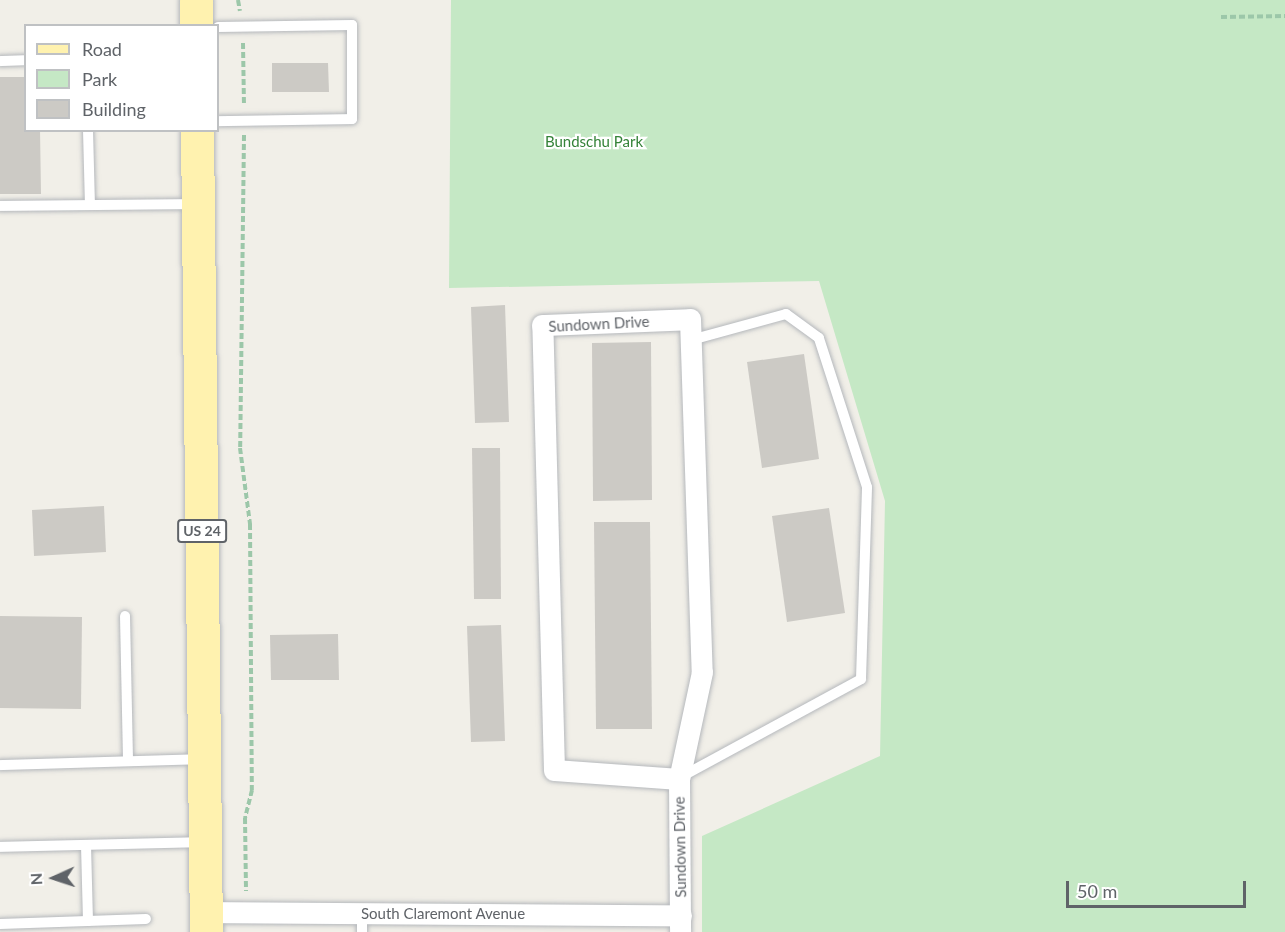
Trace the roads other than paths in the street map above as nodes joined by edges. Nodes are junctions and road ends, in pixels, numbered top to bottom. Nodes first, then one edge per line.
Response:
1 (196, 0) edge
2 (196, 24) edge
3 (219, 27) edge
4 (24, 60) edge
5 (0, 61) edge
6 (219, 121) edge
7 (88, 132) edge
8 (197, 132) edge
9 (198, 204) junction
10 (90, 205) junction
11 (0, 206) edge
12 (691, 340) junction
13 (125, 616) dead end
14 (204, 759) junction
15 (128, 761) junction
16 (0, 765) edge
17 (679, 778) junction
18 (205, 842) junction
19 (86, 845) junction
20 (0, 848) edge
21 (146, 919) dead end
22 (88, 921) junction
23 (206, 922) edge
24 (362, 923) edge
25 (0, 924) edge
26 (681, 924) edge

1 - 2 main road
3 - 6 lane
4 - 5 lane
7 - 10 lane
8 - 9 main road, US 24
9 - 10 lane
9 - 14 main road, US 24
10 - 11 lane
12 - 17 street, Sundown Drive
12 - 17 lane
12 - 17 street, Sundown Drive
13 - 15 lane
14 - 15 lane
14 - 18 main road, US 24
15 - 16 lane
17 - 26 street, Sundown Drive
18 - 19 lane
18 - 23 main road, US 24
19 - 20 lane
19 - 22 lane
21 - 22 lane
22 - 25 lane
23 - 24 street, South Claremont Avenue
24 - 26 street, South Claremont Avenue

